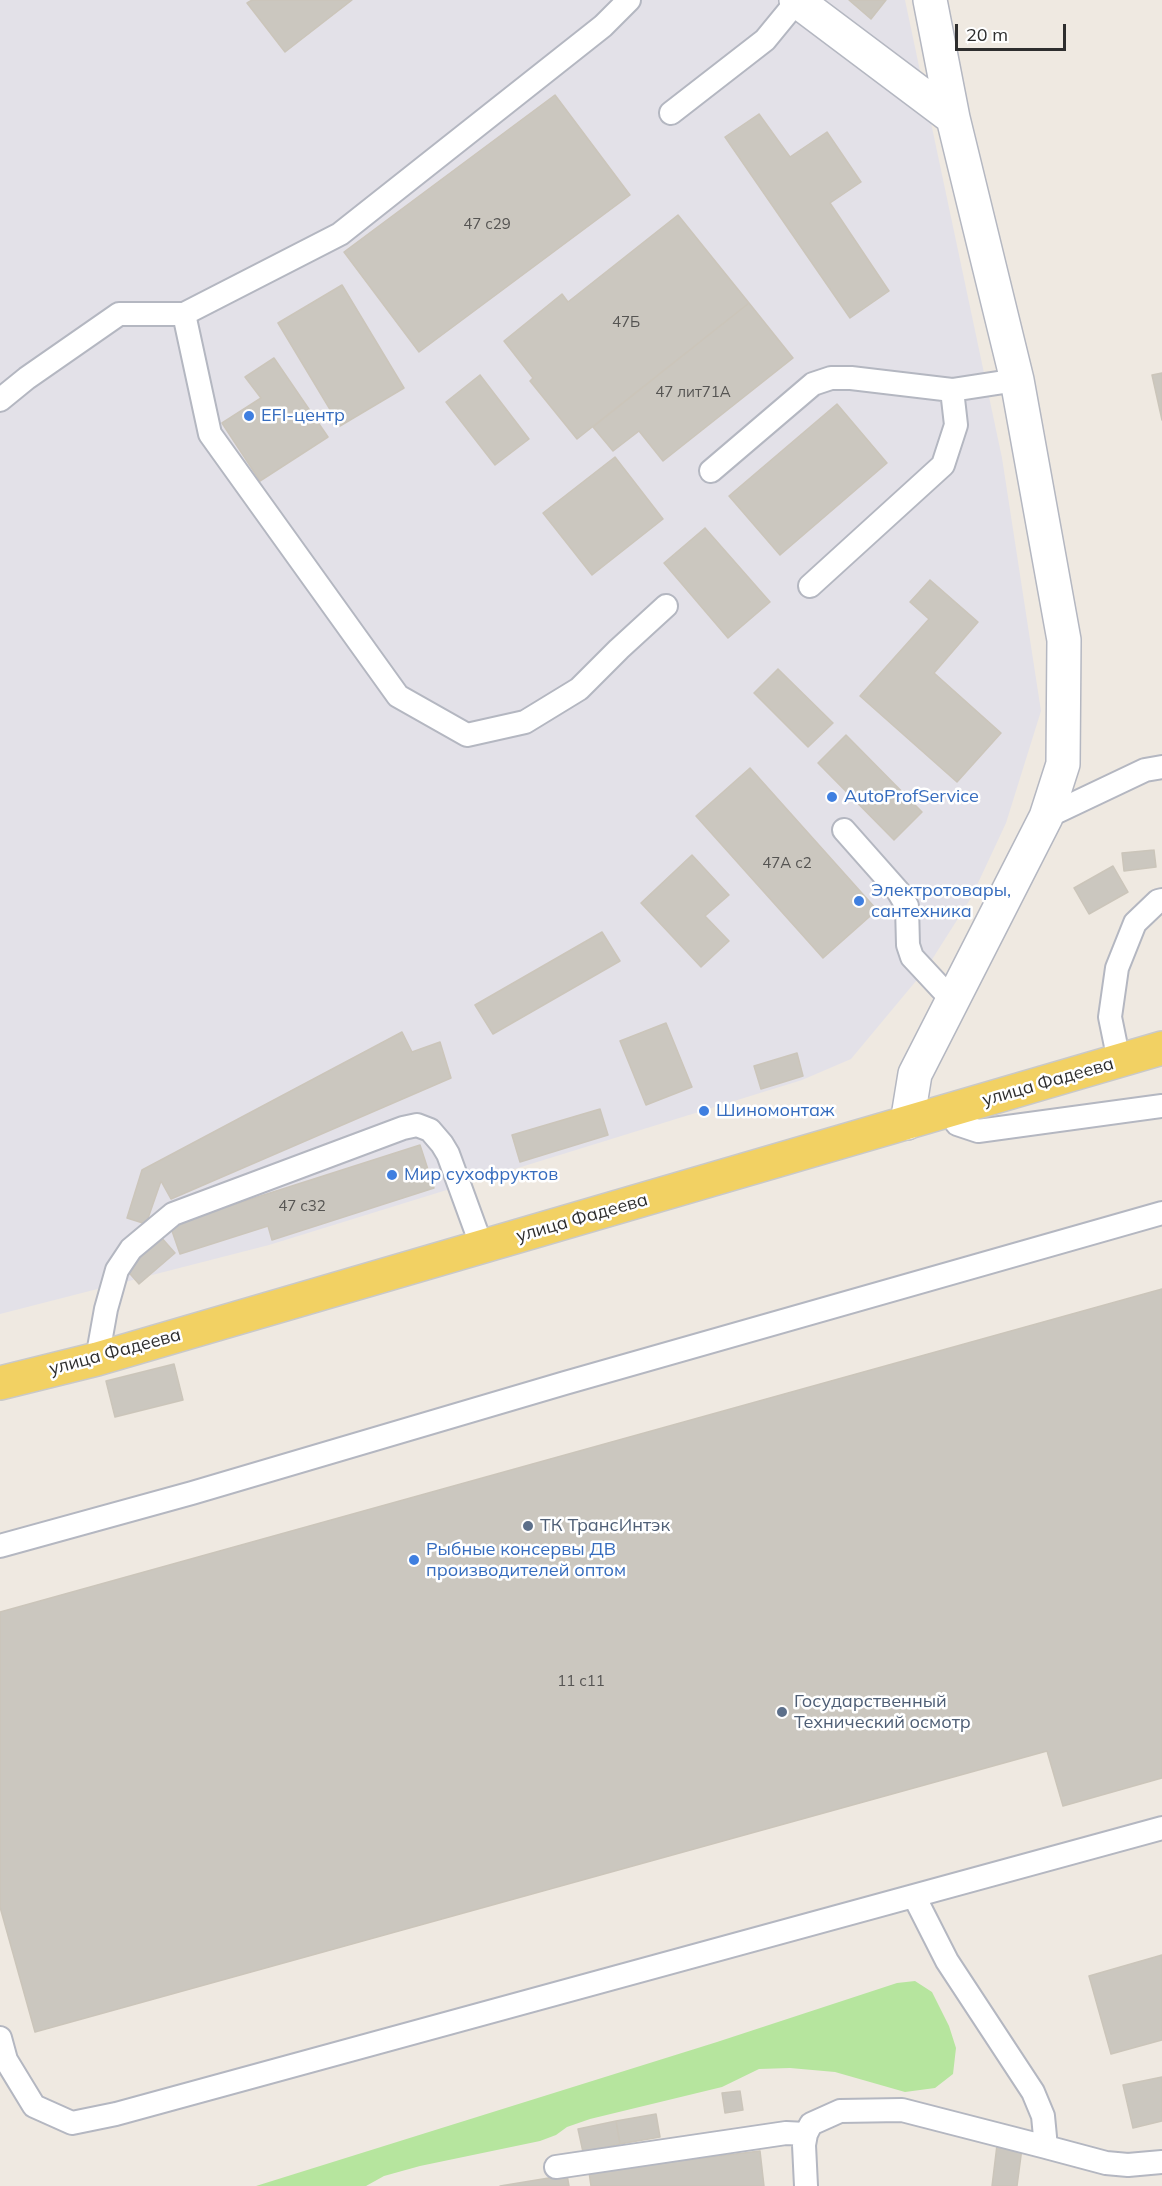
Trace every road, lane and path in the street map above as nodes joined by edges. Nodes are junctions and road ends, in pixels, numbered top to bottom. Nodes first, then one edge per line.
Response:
1 (629, 0) edge
2 (796, 0) edge
3 (930, 0) edge
4 (671, 113) dead end
5 (954, 118) junction
6 (184, 314) junction
7 (1017, 380) junction
8 (952, 390) junction
9 (0, 400) edge
10 (711, 471) dead end
11 (810, 586) dead end
12 (666, 606) dead end
13 (1162, 767) edge
14 (1046, 817) junction
15 (844, 830) dead end
16 (1162, 900) edge
17 (952, 1001) junction
18 (1162, 1048) edge
19 (1119, 1061) junction
20 (1162, 1106) edge
21 (948, 1111) junction
22 (907, 1123) junction
23 (1162, 1214) edge
24 (482, 1247) junction
25 (97, 1359) junction
26 (0, 1383) edge
27 (0, 1546) edge
28 (1162, 1828) edge
29 (914, 1896) junction
30 (0, 2038) edge
31 (806, 2134) junction
32 (1046, 2147) junction
33 (1162, 2162) edge
34 (556, 2167) dead end
35 (806, 2186) edge

1 - 6 lane
2 - 4 lane
2 - 5 street
3 - 5 street
5 - 7 street
6 - 9 lane
6 - 12 lane
7 - 8 lane
7 - 14 street
8 - 10 lane
8 - 11 lane
13 - 14 lane
14 - 17 street
15 - 17 lane
16 - 19 lane
17 - 22 street
18 - 19 main road, улица Фадеева
19 - 21 main road, улица Фадеева
20 - 21 lane
21 - 22 main road, улица Фадеева
22 - 24 main road, улица Фадеева
23 - 27 lane
24 - 25 main road, улица Фадеева
24 - 25 lane
25 - 26 main road, улица Фадеева
28 - 29 lane
29 - 30 lane
29 - 32 lane
31 - 32 lane
31 - 34 lane
31 - 35 lane
32 - 33 lane

